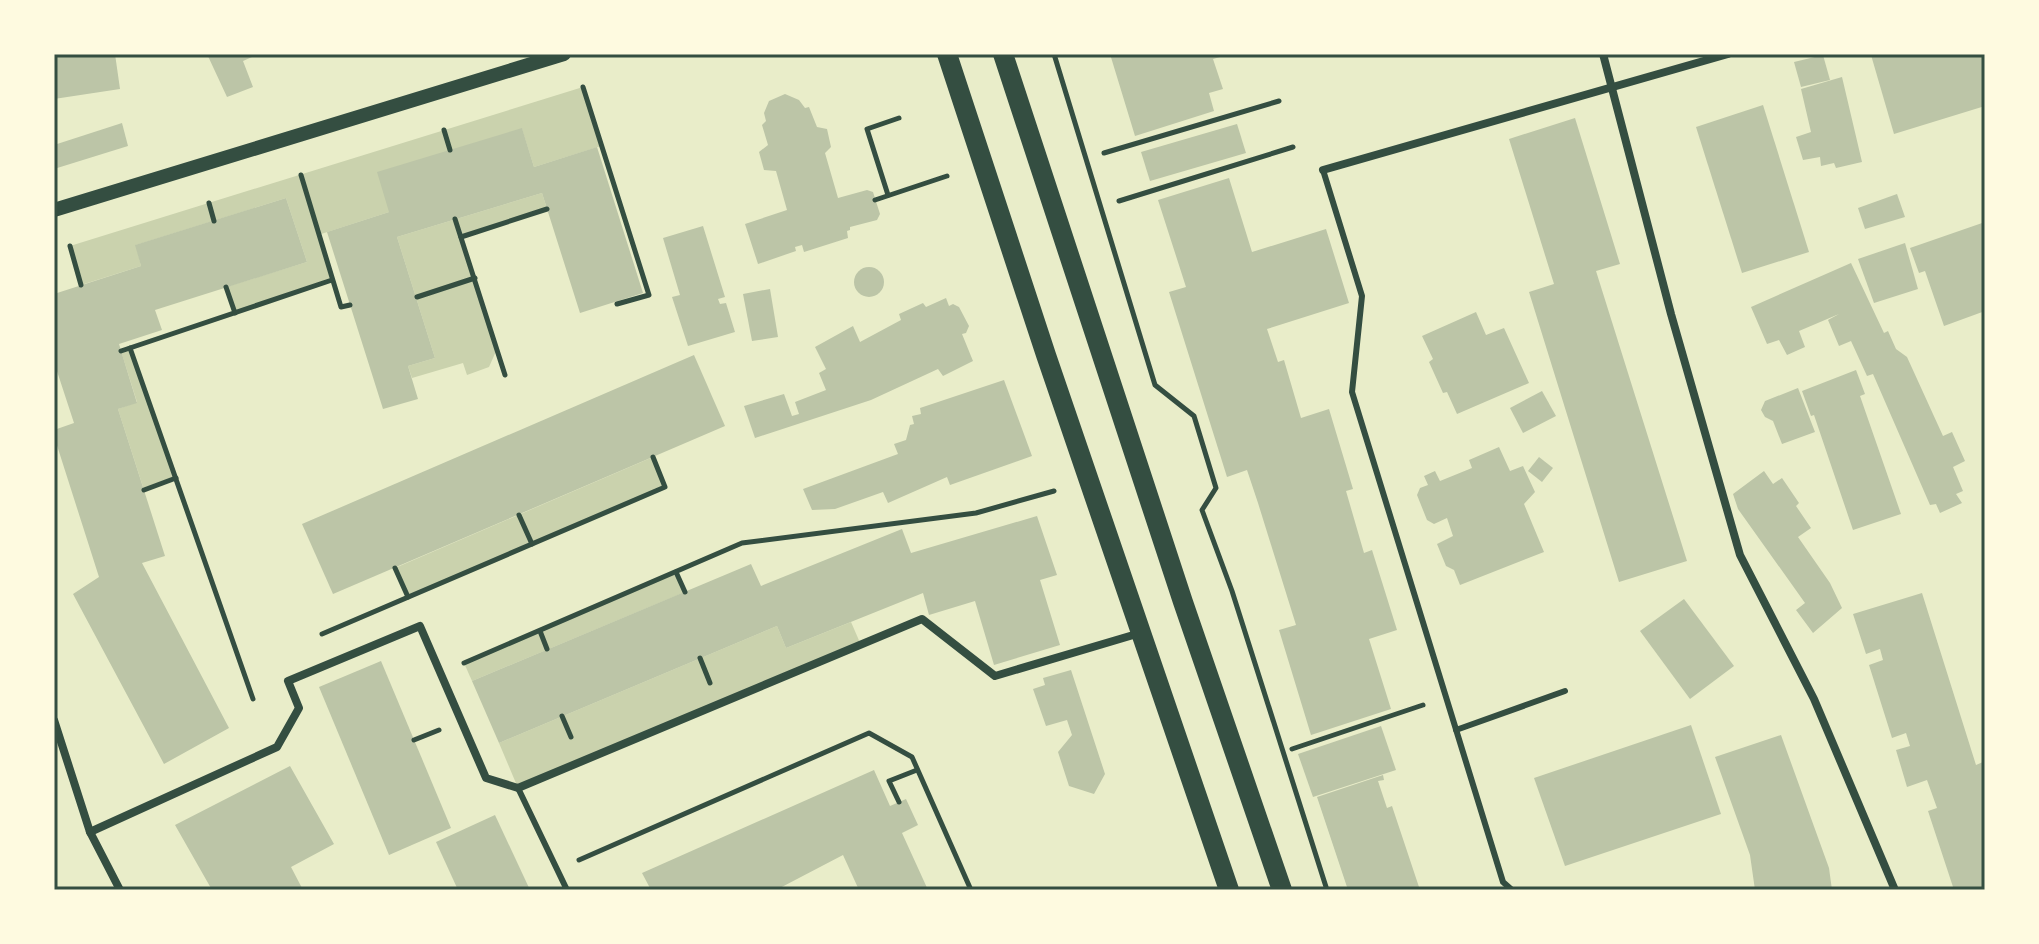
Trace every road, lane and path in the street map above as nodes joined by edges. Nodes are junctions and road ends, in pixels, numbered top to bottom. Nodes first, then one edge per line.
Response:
1 (564, 54) edge
2 (947, 54) edge
3 (1003, 54) edge
4 (1054, 54) edge
5 (1603, 54) edge
6 (1728, 54) edge
7 (583, 87) dead end
8 (1612, 88) junction
9 (1279, 101) dead end
10 (899, 118) dead end
11 (444, 130) dead end
12 (1293, 147) dead end
13 (450, 150) dead end
14 (1104, 153) dead end
15 (1323, 170) joint
16 (301, 175) dead end
17 (947, 176) dead end
18 (888, 195) junction
19 (875, 200) dead end
20 (1119, 201) dead end
21 (209, 203) dead end
22 (547, 209) dead end
23 (54, 210) edge
24 (455, 219) dead end
25 (214, 221) dead end
26 (461, 237) junction
27 (70, 246) dead end
28 (475, 278) junction
29 (332, 280) junction
30 (81, 285) dead end
31 (226, 287) dead end
32 (417, 297) dead end
33 (617, 304) dead end
34 (350, 305) dead end
35 (235, 313) junction
36 (130, 348) junction
37 (121, 351) dead end
38 (505, 375) dead end
39 (653, 457) dead end
40 (176, 478) junction
41 (144, 490) dead end
42 (1054, 491) dead end
43 (519, 515) dead end
44 (532, 544) junction
45 (395, 568) dead end
46 (676, 572) junction
47 (685, 592) dead end
48 (408, 597) junction
49 (540, 631) junction
50 (1140, 633) junction
51 (322, 634) dead end
52 (547, 649) dead end
53 (440, 674) junction
54 (1565, 691) dead end
55 (1446, 697) junction
56 (253, 699) dead end
57 (55, 726) edge
58 (1456, 730) junction
59 (1292, 749) dead end
60 (917, 770) junction
61 (518, 788) junction
62 (899, 802) dead end
63 (90, 832) junction
64 (557, 869) junction
65 (120, 890) edge
66 (567, 890) edge
67 (971, 890) edge
68 (1229, 890) edge
69 (1282, 890) edge
70 (1327, 890) edge
71 (1512, 890) edge
72 (1895, 890) edge

1 - 23 street
2 - 50 main road
3 - 69 main road
4 - 70 path
5 - 8 street
6 - 8 street
7 - 33 path
8 - 15 street
8 - 72 street
9 - 14 path
10 - 18 path
11 - 13 path
12 - 20 path
15 - 55 lane
16 - 29 path
17 - 18 path
18 - 19 path
21 - 25 path
22 - 26 path
24 - 26 path
26 - 28 path
27 - 30 path
28 - 32 path
28 - 38 path
29 - 34 path
29 - 35 path
31 - 35 path
35 - 36 path
36 - 37 path
36 - 40 path
39 - 44 path
40 - 41 path
40 - 56 path
42 - 46 path
43 - 44 path
44 - 48 path
45 - 48 path
46 - 47 path
46 - 49 path
48 - 51 path
49 - 52 path
49 - 53 path
50 - 61 street
50 - 68 main road
53 - 61 street
53 - 63 street
54 - 58 lane
55 - 58 lane
55 - 59 path
57 - 63 street
58 - 71 lane
60 - 62 path
60 - 64 path
60 - 67 path
61 - 64 lane
63 - 65 street
64 - 66 lane

